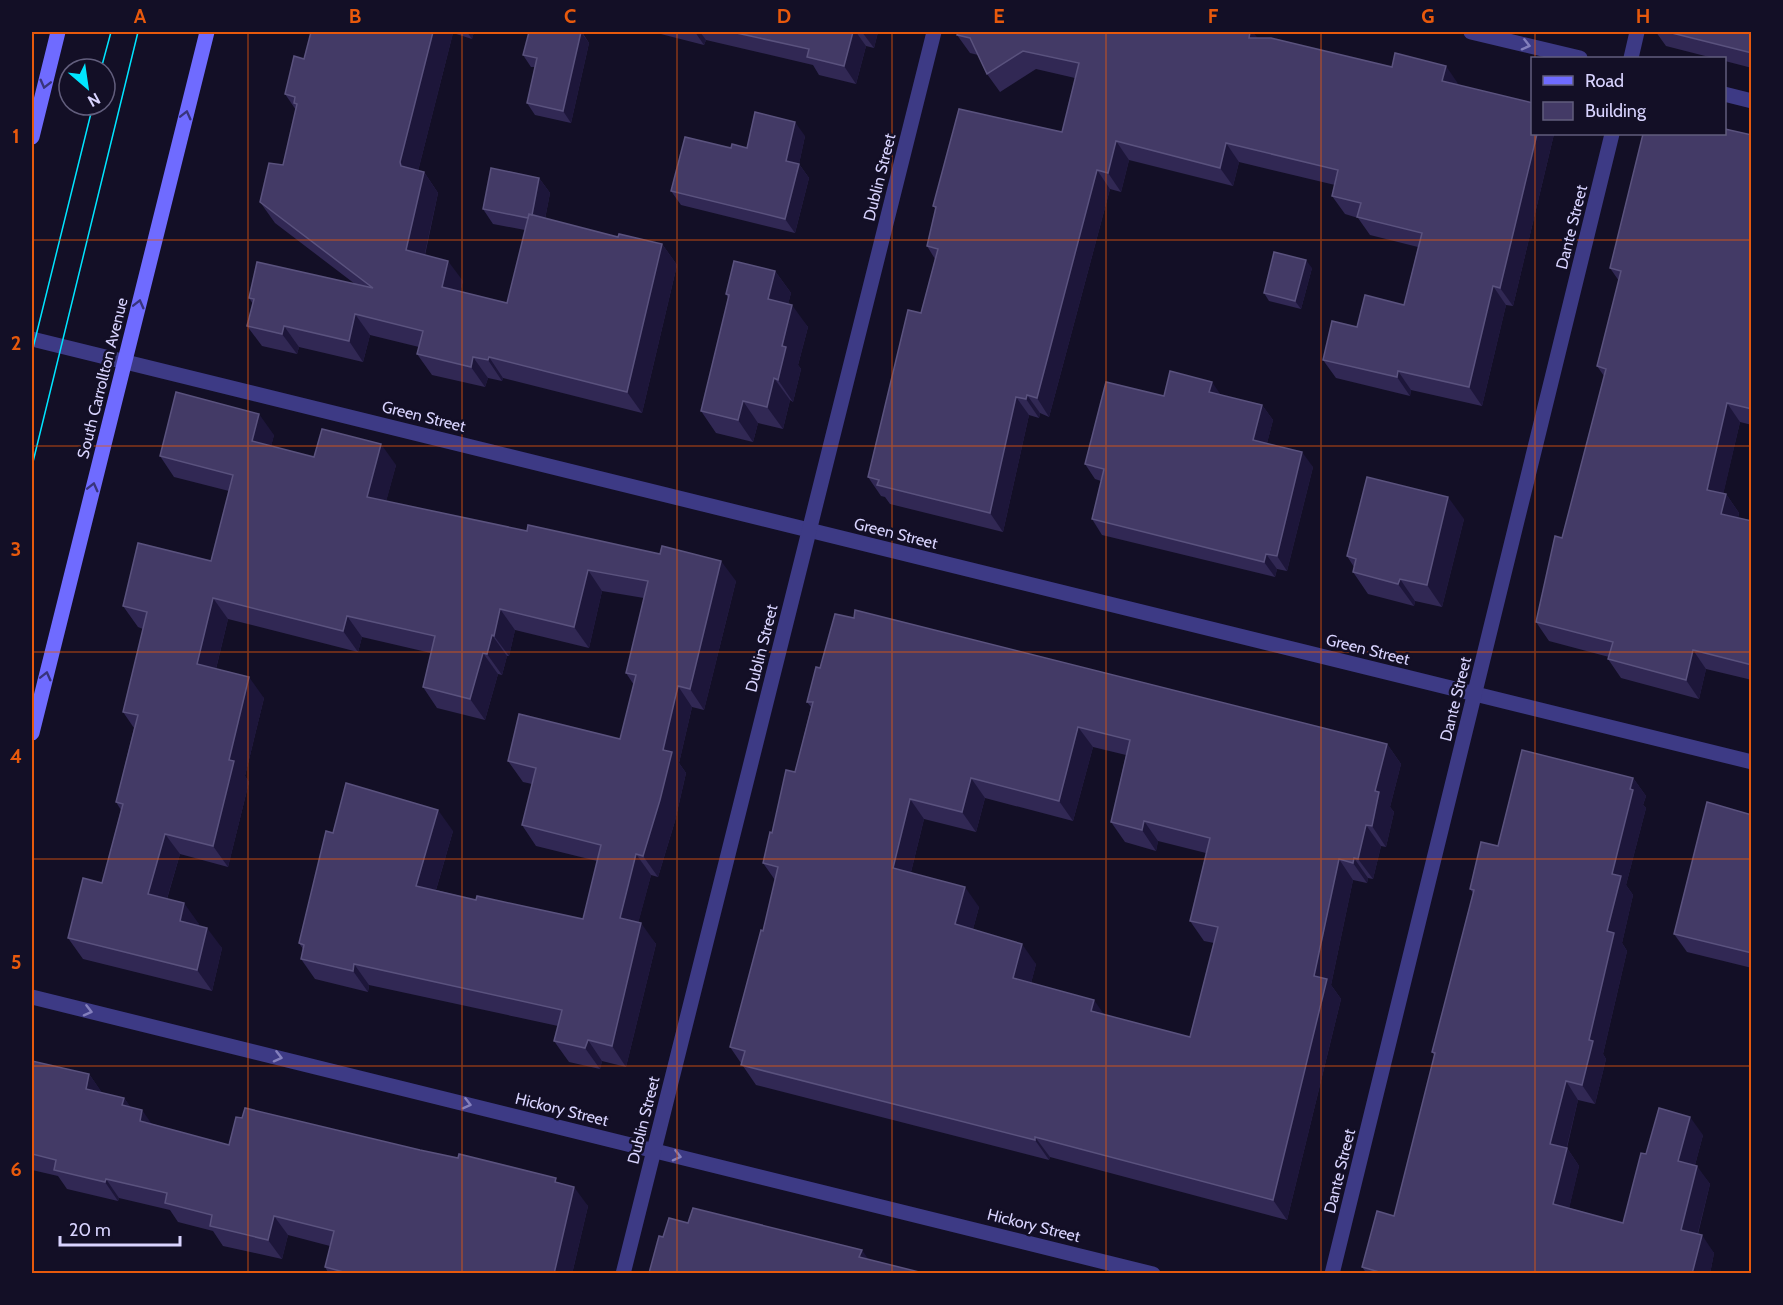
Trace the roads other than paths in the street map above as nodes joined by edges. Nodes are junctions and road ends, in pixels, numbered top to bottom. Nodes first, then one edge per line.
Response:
1 (58, 32) edge
2 (207, 32) edge
3 (934, 32) edge
4 (1471, 32) edge
5 (1637, 32) edge
6 (1576, 57) edge
7 (1631, 57) edge
8 (1726, 94) edge
9 (1752, 101) edge
10 (1612, 135) edge
11 (32, 137) edge
12 (32, 339) edge
13 (125, 361) junction
14 (809, 530) junction
15 (1474, 694) junction
16 (32, 733) edge
17 (1752, 762) edge
18 (32, 997) edge
19 (654, 1150) junction
20 (623, 1274) edge
21 (1153, 1274) edge
22 (1332, 1274) edge

1 -> 11 main road
13 -> 2 main road, South Carrollton Avenue
3 - 14 street, Dublin Street
4 -> 6 street
5 - 7 street
8 - 9 street
10 - 15 street, Dante Street
12 - 13 street, Green Street
13 - 14 street, Green Street
16 -> 13 main road, South Carrollton Avenue
14 - 15 street, Green Street
14 - 19 street, Dublin Street
15 - 17 street, Green Street
15 - 22 street, Dante Street
18 -> 19 street, Hickory Street
19 - 20 street, Dublin Street
19 -> 21 street, Hickory Street

